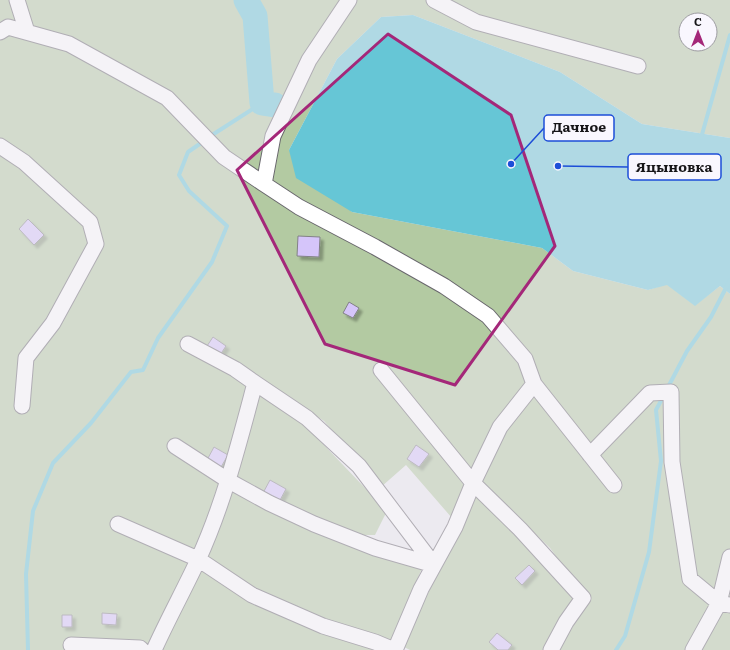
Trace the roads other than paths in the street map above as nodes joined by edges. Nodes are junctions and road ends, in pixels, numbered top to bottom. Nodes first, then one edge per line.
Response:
1 (17, 0) edge
2 (349, 0) edge
3 (434, 0) edge
4 (0, 32) edge
5 (27, 32) junction
6 (638, 66) dead end
7 (0, 146) edge
8 (264, 184) junction
9 (188, 344) dead end
10 (381, 370) dead end
11 (255, 383) junction
12 (534, 384) junction
13 (22, 406) dead end
14 (175, 446) dead end
15 (590, 455) junction
16 (229, 480) junction
17 (473, 483) junction
18 (614, 485) dead end
19 (118, 524) dead end
20 (730, 557) edge
21 (198, 559) junction
22 (434, 565) junction
23 (724, 604) edge
24 (71, 645) dead end
25 (142, 650) edge
26 (154, 650) edge
27 (394, 650) edge
28 (551, 650) edge
29 (693, 650) edge

1 - 5 lane
2 - 8 lane
3 - 6 lane
4 - 5 lane
5 - 8 lane
7 - 13 lane
8 - 12 lane
9 - 11 lane
10 - 17 lane
11 - 16 lane
11 - 22 lane
12 - 15 lane
12 - 17 lane
14 - 16 lane
15 - 18 lane
15 - 23 lane
16 - 21 lane
16 - 22 lane
17 - 22 lane
17 - 28 lane
19 - 21 lane
20 - 23 lane
21 - 26 lane
21 - 27 lane
22 - 27 lane
23 - 29 lane
24 - 25 lane

